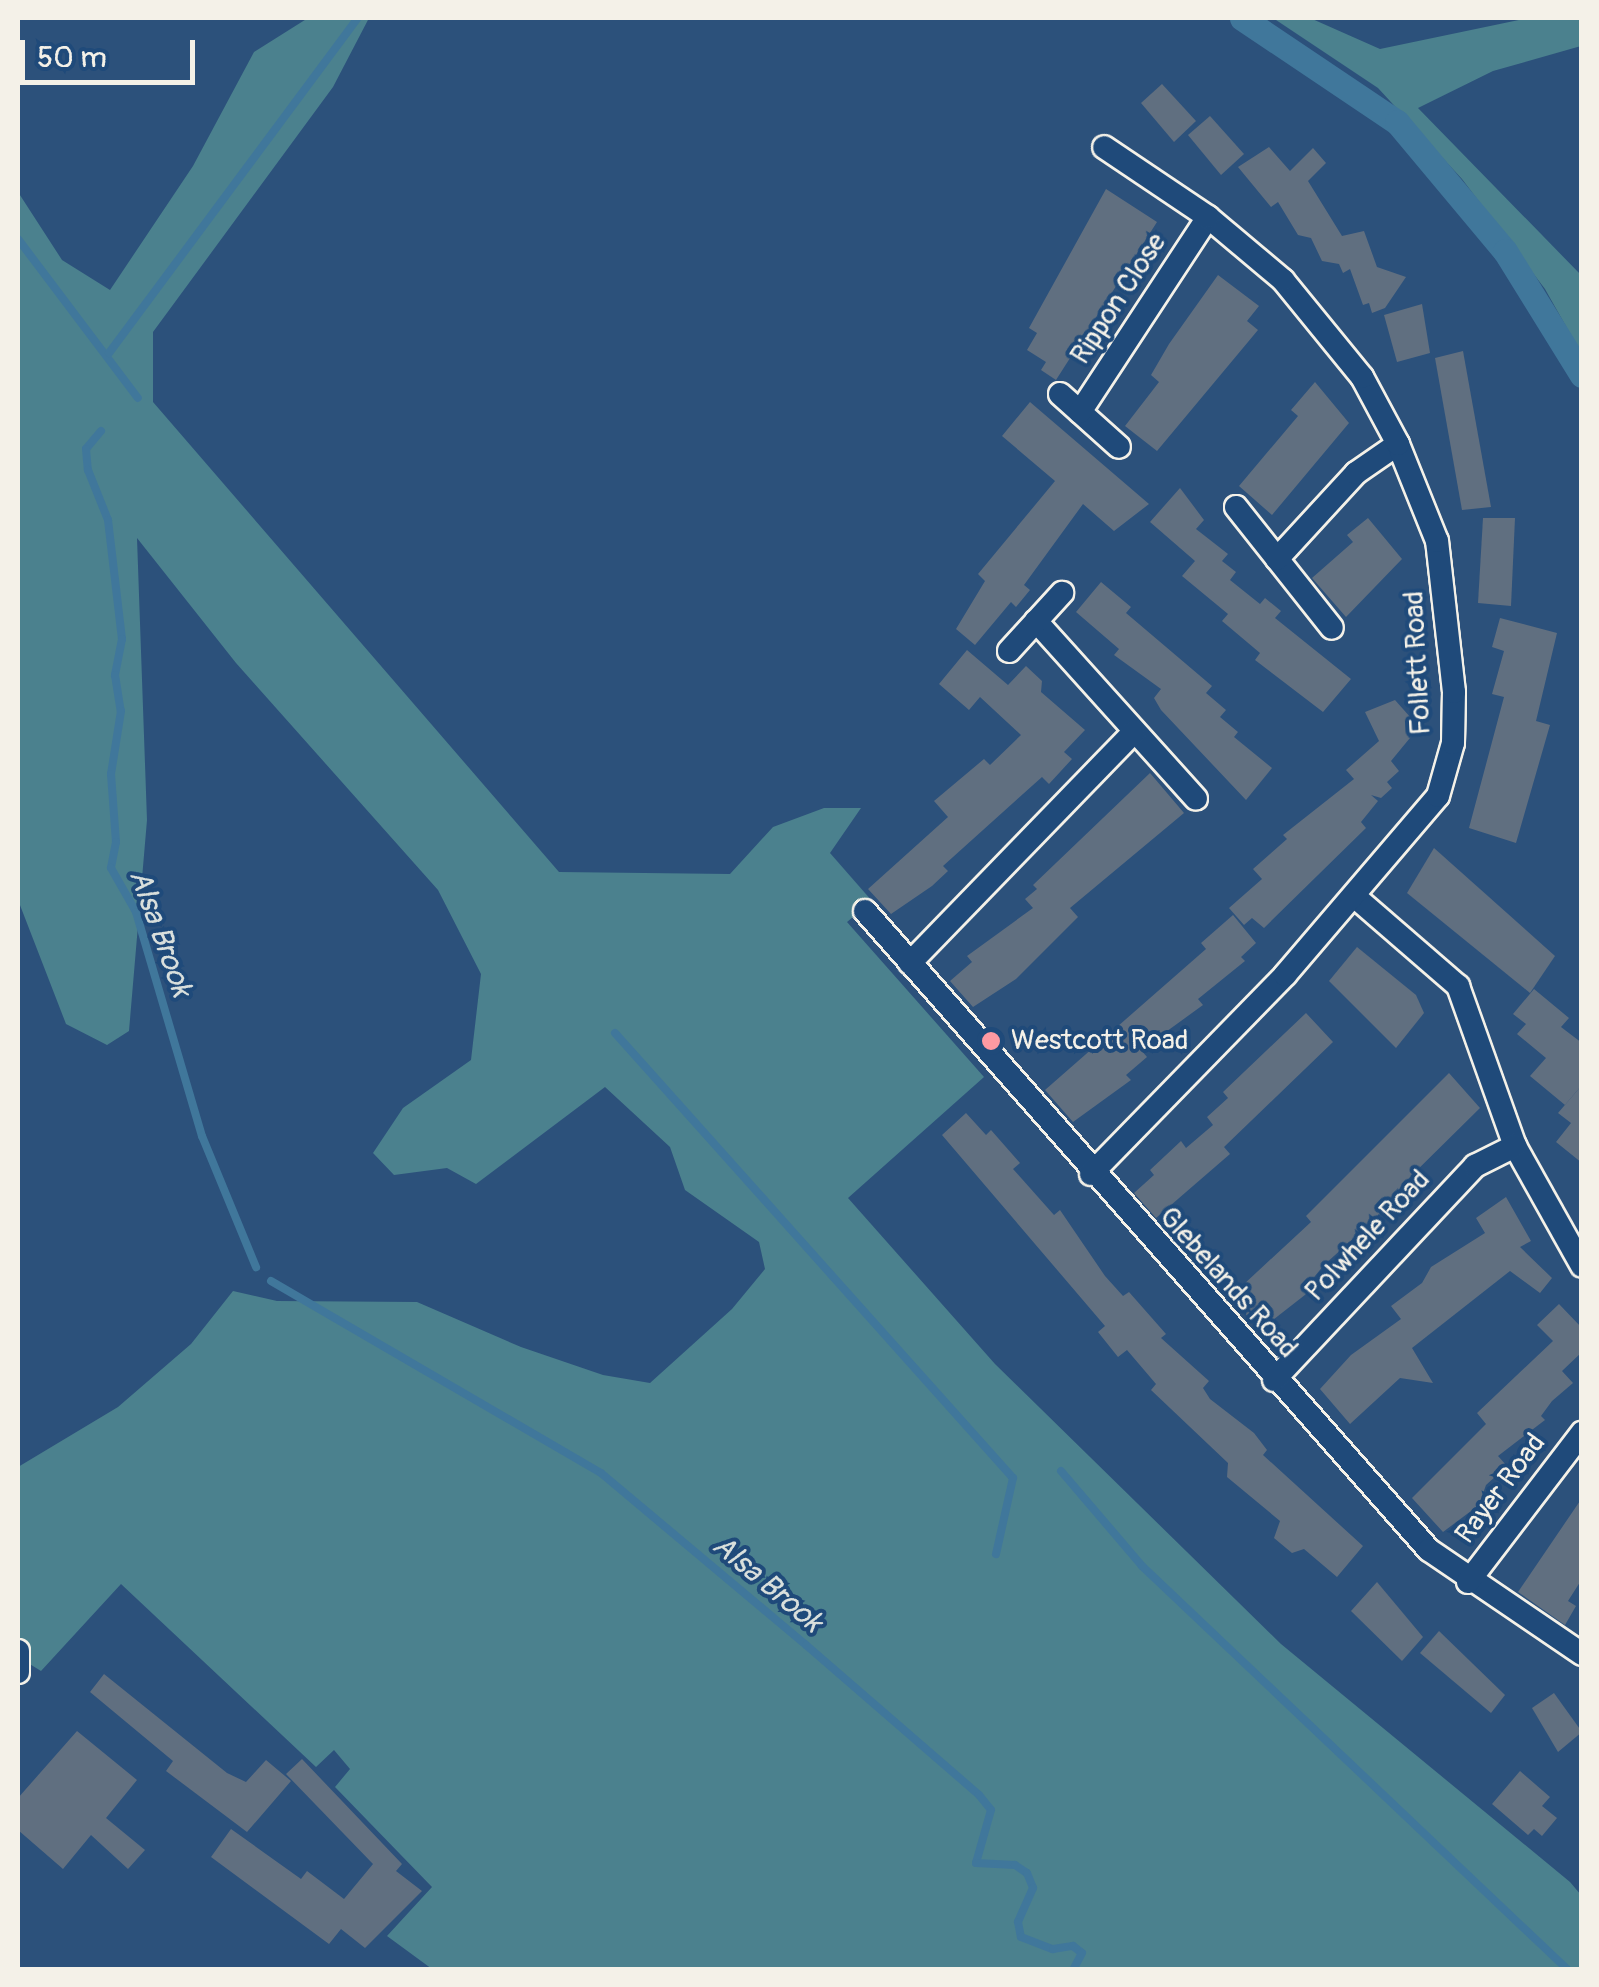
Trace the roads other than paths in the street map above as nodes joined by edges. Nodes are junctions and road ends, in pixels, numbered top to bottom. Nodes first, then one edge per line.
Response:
1 (1104, 147) dead end
2 (1208, 217) junction
3 (1060, 394) dead end
4 (1080, 412) junction
5 (1398, 444) junction
6 (1119, 446) dead end
7 (1236, 508) dead end
8 (1277, 559) junction
9 (1062, 593) dead end
10 (1036, 621) junction
11 (1332, 628) dead end
12 (1010, 651) dead end
13 (1134, 732) junction
14 (1196, 799) dead end
15 (1354, 896) junction
16 (865, 911) dead end
17 (910, 963) junction
18 (1515, 1146) junction
19 (1090, 1174) junction
20 (1582, 1266) edge
21 (1274, 1380) junction
22 (1582, 1433) edge
23 (1468, 1582) junction
24 (18, 1651) edge
25 (1582, 1654) edge
26 (18, 1672) edge

1 - 2 street, Follett Road
2 - 4 street, Rippon Close
2 - 5 street, Follett Road
3 - 4 street, Rippon Close
4 - 6 street, Rippon Close
5 - 8 street
5 - 15 street, Follett Road
7 - 8 street
8 - 11 street
9 - 10 street
10 - 12 street
10 - 13 street
13 - 14 street
13 - 17 street
15 - 18 street
15 - 19 street, Follett Road
16 - 17 street, Glebelands Road
17 - 19 street, Glebelands Road
18 - 20 street
18 - 21 street, Polwhele Road
19 - 21 street, Glebelands Road
21 - 23 street, Glebelands Road
22 - 23 street, Rayer Road
23 - 25 street, Glebelands Road
24 - 26 street

